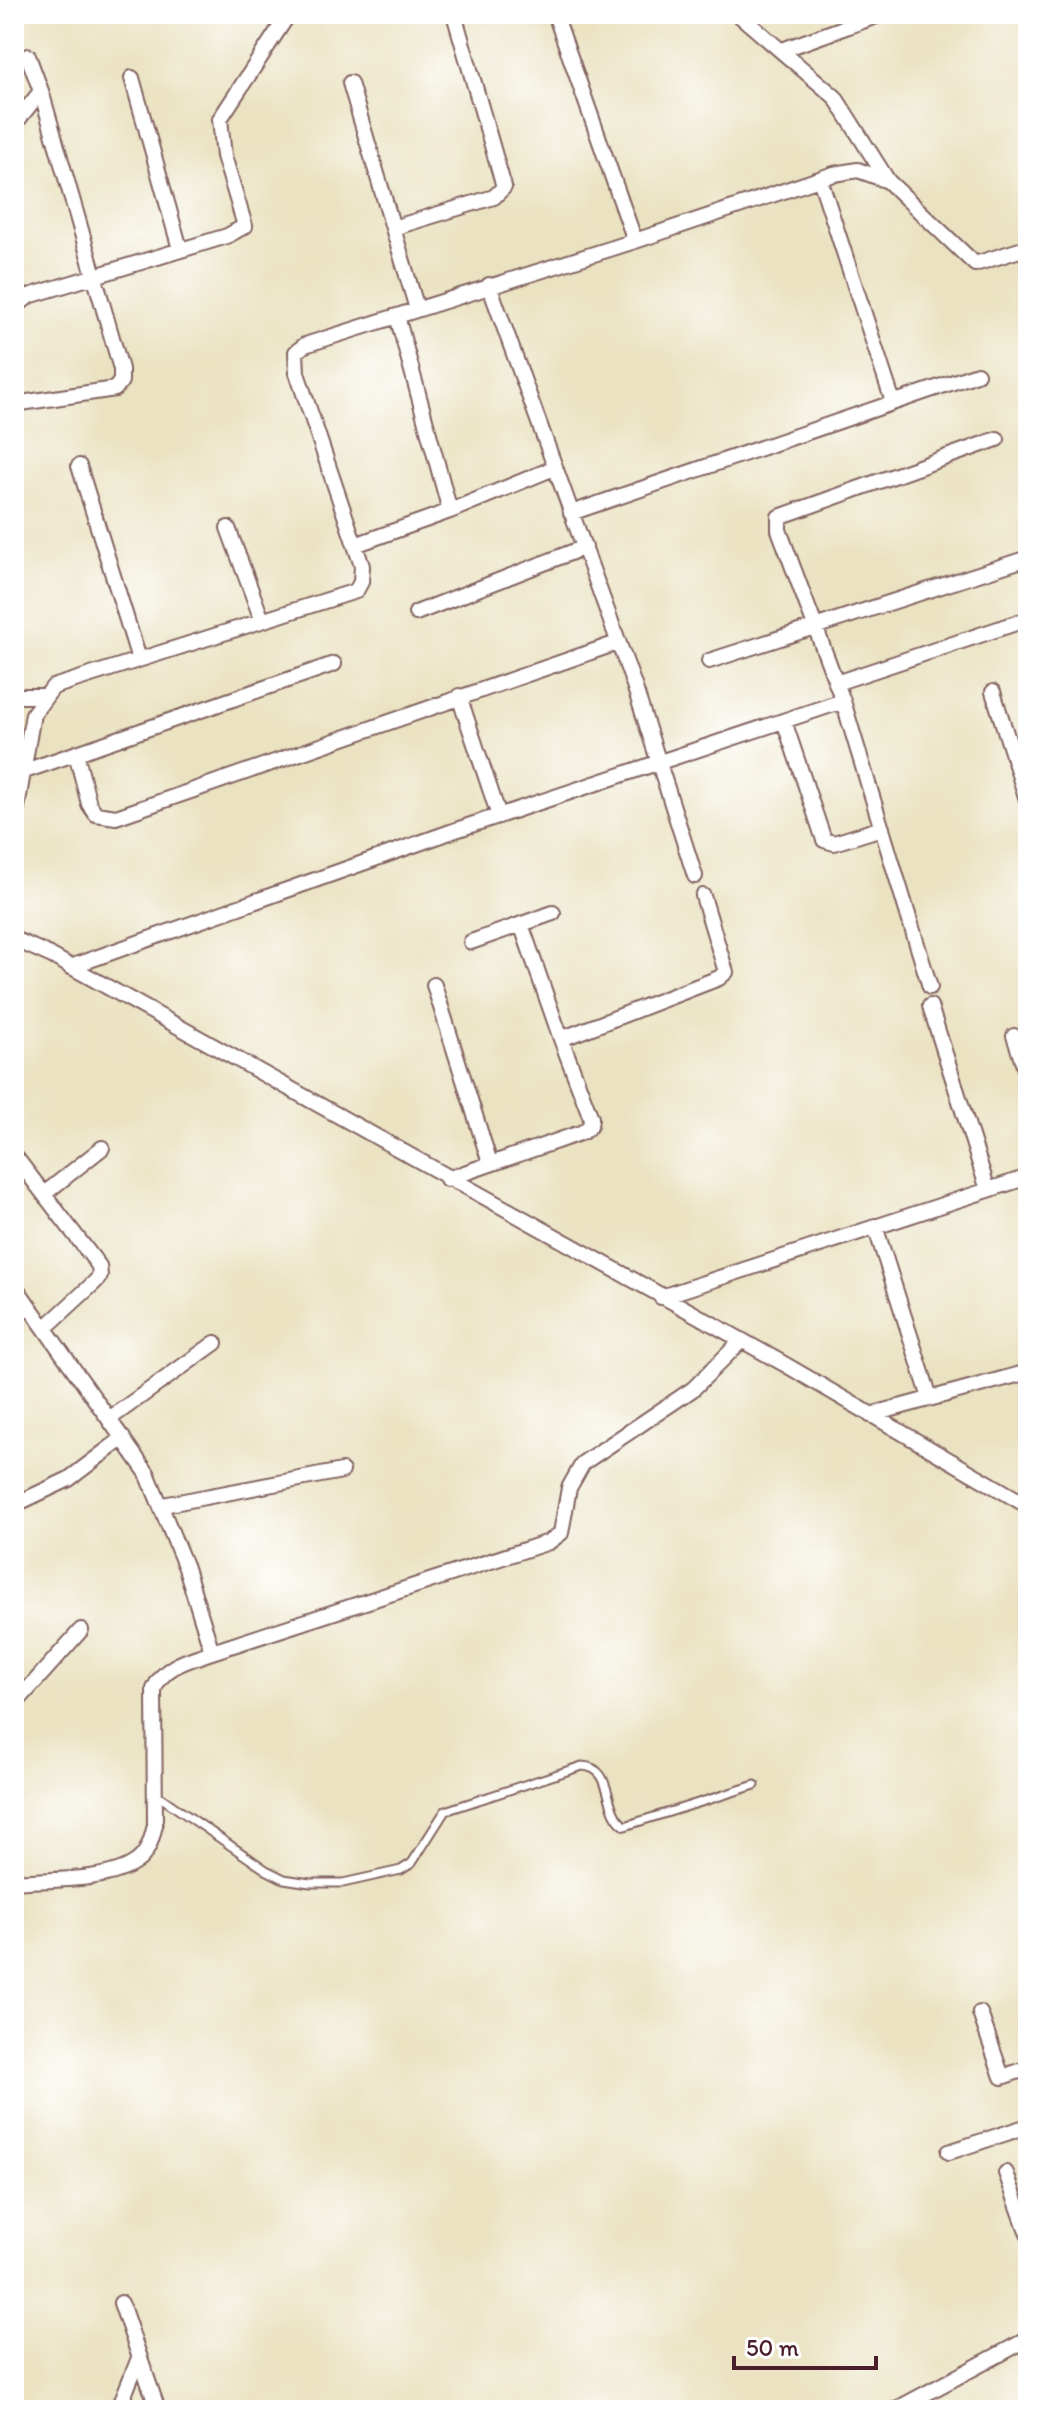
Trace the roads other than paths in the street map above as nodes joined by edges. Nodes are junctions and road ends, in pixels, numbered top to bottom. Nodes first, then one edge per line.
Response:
1 (281, 14) edge
2 (454, 14) edge
3 (555, 14) edge
4 (738, 14) edge
5 (882, 14) edge
6 (782, 50) junction
7 (28, 56) dead end
8 (132, 78) dead end
9 (350, 83) dead end
10 (41, 91) junction
11 (14, 125) edge
12 (820, 179) junction
13 (888, 181) junction
14 (393, 228) junction
15 (635, 241) junction
16 (180, 249) junction
17 (1028, 251) edge
18 (96, 273) junction
19 (489, 285) junction
20 (14, 308) edge
21 (417, 309) junction
22 (397, 316) junction
23 (977, 374) dead end
24 (893, 402) junction
25 (14, 404) edge
26 (997, 439) dead end
27 (79, 466) dead end
28 (554, 468) junction
29 (450, 511) junction
30 (571, 513) junction
31 (228, 528) dead end
32 (355, 545) junction
33 (585, 547) junction
34 (1028, 558) edge
35 (416, 613) dead end
36 (1028, 619) edge
37 (262, 620) junction
38 (815, 624) junction
39 (617, 643) junction
40 (139, 659) junction
41 (709, 661) dead end
42 (334, 664) dead end
43 (836, 683) junction
44 (993, 692) dead end
45 (14, 696) edge
46 (43, 696) junction
47 (459, 696) junction
48 (843, 701) junction
49 (784, 721) junction
50 (76, 753) junction
51 (658, 763) junction
52 (22, 772) junction
53 (1028, 803) edge
54 (499, 816) junction
55 (14, 825) edge
56 (882, 828) junction
57 (695, 876) dead end
58 (703, 896) dead end
59 (553, 913) dead end
60 (521, 924) junction
61 (14, 939) edge
62 (471, 942) dead end
63 (70, 967) junction
64 (434, 985) dead end
65 (930, 987) dead end
66 (930, 1006) dead end
67 (1014, 1036) dead end
68 (561, 1039) junction
69 (1028, 1078) edge
70 (102, 1148) dead end
71 (14, 1155) edge
72 (490, 1163) junction
73 (1028, 1177) edge
74 (447, 1179) junction
75 (988, 1190) junction
76 (44, 1194) junction
77 (875, 1226) junction
78 (14, 1285) edge
79 (661, 1297) junction
80 (45, 1328) junction
81 (741, 1341) junction
82 (215, 1343) dead end
83 (1028, 1372) edge
84 (930, 1398) junction
85 (870, 1415) junction
86 (109, 1419) junction
87 (123, 1438) junction
88 (342, 1471) dead end
89 (14, 1505) edge
90 (163, 1505) junction
91 (1028, 1506) edge
92 (81, 1630) dead end
93 (212, 1652) junction
94 (14, 1705) edge
95 (755, 1785) dead end
96 (154, 1792) junction
97 (14, 1882) edge
98 (980, 2013) dead end
99 (1028, 2068) edge
100 (1028, 2126) edge
101 (949, 2152) dead end
102 (1006, 2173) dead end
103 (1028, 2234) edge
104 (121, 2303) dead end
105 (1028, 2339) edge
106 (139, 2358) junction
107 (919, 2404) edge
108 (118, 2410) edge
109 (158, 2410) edge
110 (895, 2410) edge

1 - 16 street
2 - 14 street
3 - 15 street
4 - 6 street
5 - 6 street
6 - 13 street
7 - 10 street
8 - 16 street
9 - 14 street
10 - 11 street
10 - 18 street
12 - 13 street
12 - 15 street
12 - 24 street
13 - 17 street
14 - 21 street
15 - 19 street
16 - 18 street
18 - 20 street
18 - 25 street
19 - 21 street
19 - 28 street
21 - 22 street
22 - 29 street
22 - 32 street
23 - 24 street
24 - 30 street
26 - 38 street
27 - 40 street
28 - 29 street
28 - 30 street
29 - 32 street
30 - 33 street
31 - 37 street
32 - 37 street
33 - 35 street
33 - 39 street
34 - 38 street
36 - 43 street
37 - 40 street
38 - 41 street
38 - 43 street
39 - 47 street
39 - 51 street
40 - 46 street
42 - 50 street
43 - 48 street
44 - 53 street
45 - 46 street
46 - 52 street
47 - 50 street
47 - 54 street
48 - 49 street
48 - 56 street
49 - 51 street
49 - 56 street
50 - 52 street
51 - 54 street
51 - 57 street
52 - 55 street
54 - 63 street
56 - 65 street
58 - 68 street
59 - 60 street
60 - 62 street
60 - 68 street
61 - 63 street
63 - 74 street
64 - 72 street
66 - 75 street
67 - 69 street
68 - 72 street
70 - 76 street
71 - 76 street
72 - 74 street
73 - 75 street
74 - 79 street
75 - 77 street
76 - 80 street
77 - 79 street
77 - 84 street
78 - 80 street
79 - 81 street
80 - 86 street
81 - 85 street
81 - 93 street
82 - 86 street
83 - 84 street
84 - 85 street
85 - 91 street
86 - 87 street
87 - 89 street
87 - 90 street
88 - 90 street
90 - 93 street
92 - 94 street
93 - 96 street
95 - 96 lane
96 - 97 street
98 - 99 street
100 - 101 street
102 - 103 street
104 - 106 street
105 - 107 street
106 - 108 street
106 - 109 street
107 - 110 street

